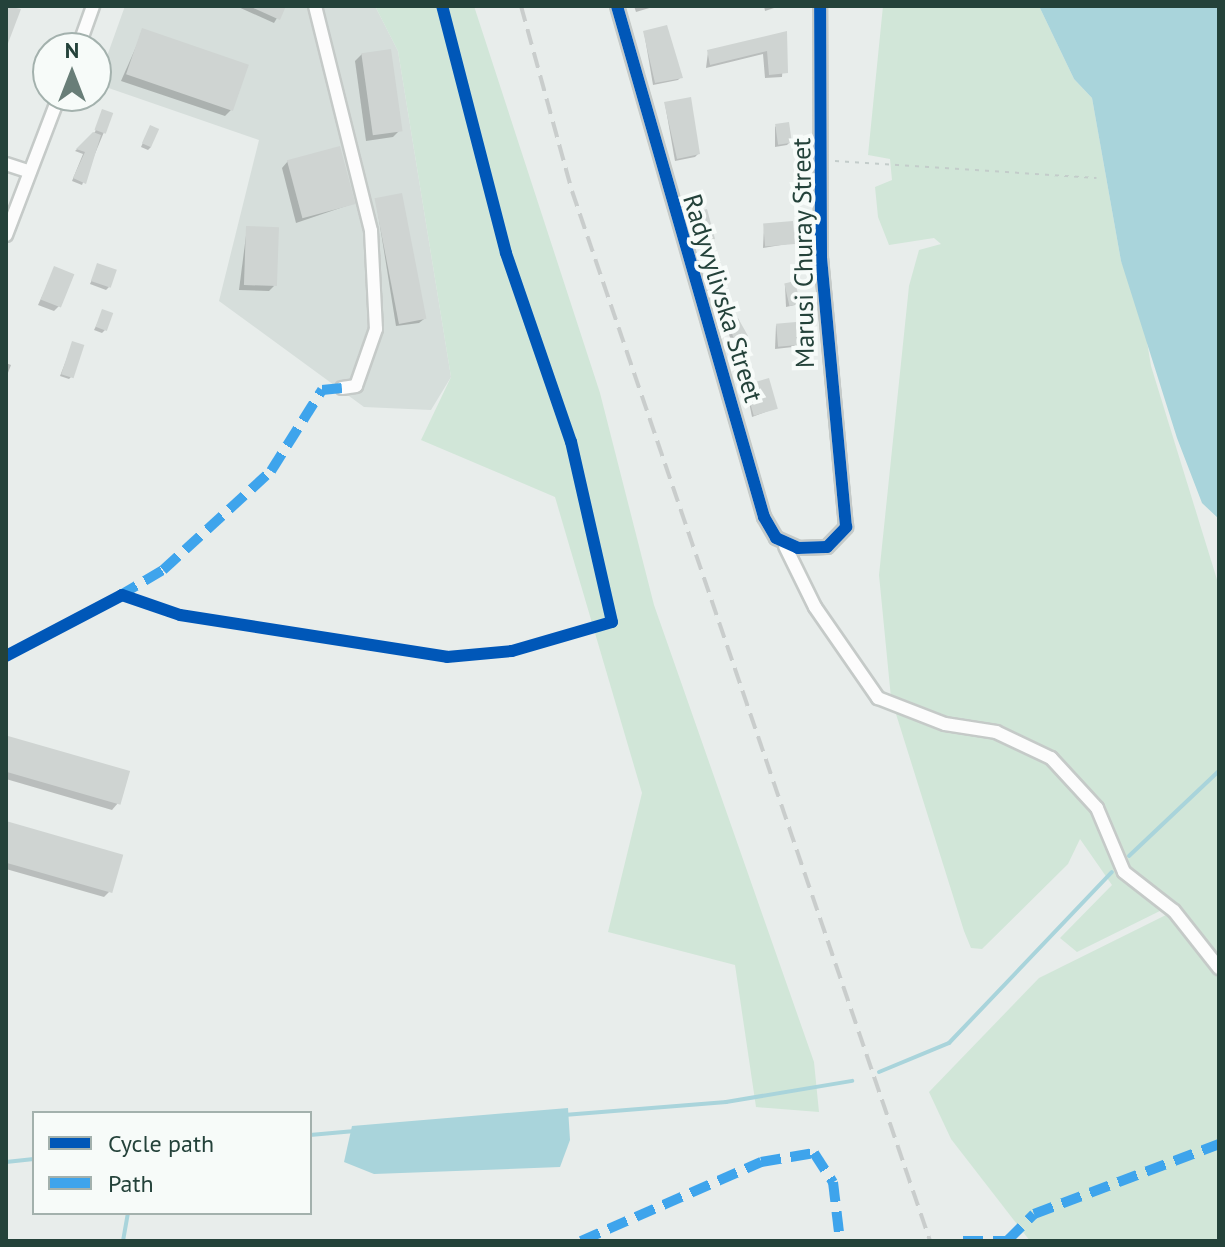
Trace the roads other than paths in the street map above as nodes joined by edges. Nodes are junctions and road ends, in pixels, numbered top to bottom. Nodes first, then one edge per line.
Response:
1 (93, 6) edge
2 (315, 6) edge
3 (617, 6) edge
4 (820, 6) edge
5 (84, 32) edge
6 (53, 112) edge
7 (6, 164) edge
8 (30, 172) junction
9 (6, 235) edge
10 (342, 388) dead end
11 (785, 546) junction
12 (1219, 968) edge

1 - 5 street
2 - 10 street
3 - 11 street, Radyvylivska Street
4 - 11 street, Marusi Churay Street
6 - 8 street
7 - 8 street
8 - 9 street
11 - 12 street, Radyvylivska Street

